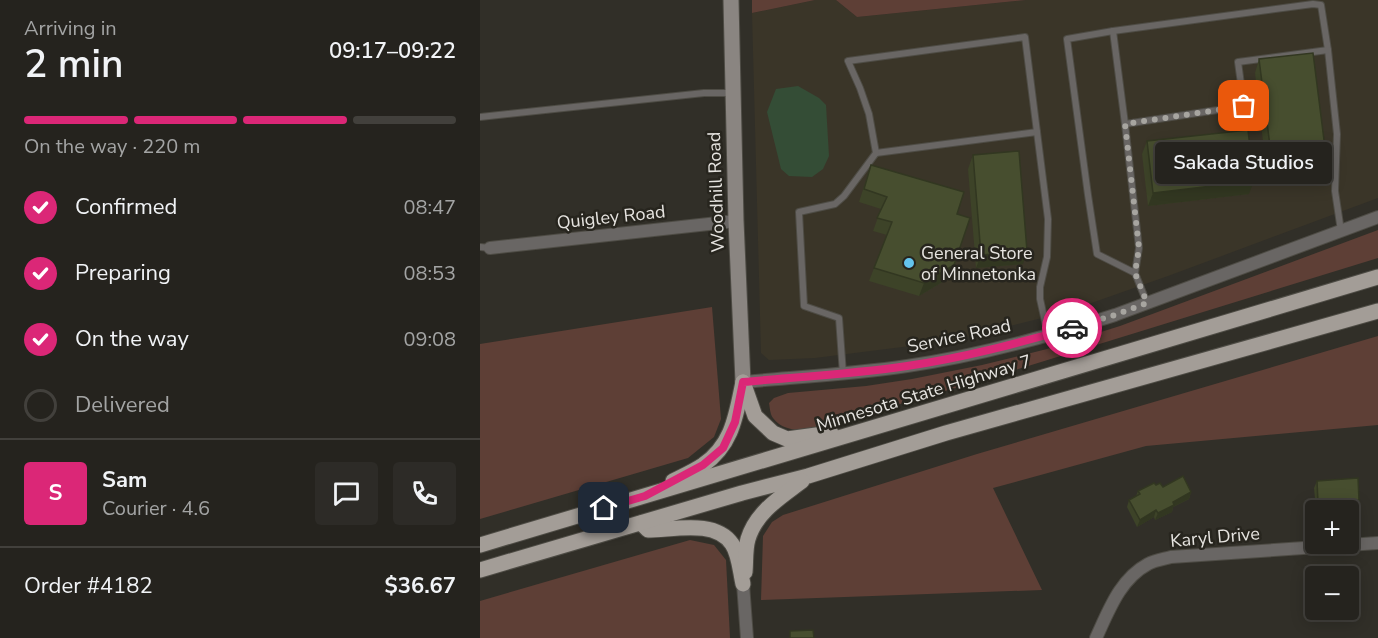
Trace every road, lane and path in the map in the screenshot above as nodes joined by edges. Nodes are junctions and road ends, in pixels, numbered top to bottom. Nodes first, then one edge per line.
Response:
1 (731, 0) edge
2 (1113, 31) junction
3 (1328, 50) junction
4 (733, 93) junction
5 (480, 117) edge
6 (1125, 124) junction
7 (1036, 132) junction
8 (876, 153) junction
9 (1378, 217) edge
10 (736, 221) junction
11 (1341, 231) junction
12 (485, 247) edge
13 (1135, 273) junction
14 (1378, 278) edge
15 (1147, 303) junction
16 (1378, 311) edge
17 (1048, 335) junction
18 (843, 374) junction
19 (743, 382) junction
20 (878, 427) junction
21 (808, 476) junction
22 (645, 496) junction
23 (641, 523) junction
24 (1378, 543) edge
25 (480, 545) edge
26 (480, 570) edge
27 (744, 584) junction
28 (747, 638) edge
29 (1096, 638) edge

1 - 4 street, Woodhill Road
2 - 3 lane
2 - 6 lane
2 - 13 lane
3 - 6 lane
3 - 11 lane
4 - 5 lane
4 - 10 street, Woodhill Road
6 - 13 lane
7 - 8 lane
7 - 8 lane
7 - 17 lane
8 - 18 lane
9 - 11 street, Service Road
10 - 12 street, Quigley Road
10 - 19 street, Woodhill Road
11 - 15 street, Service Road
13 - 15 lane
14 - 20 main road, Minnesota State Highway 7
15 - 17 street, Service Road
16 - 21 main road
17 - 18 street, Service Road
18 - 19 street, Service Road
19 - 20 main road
19 - 22 main road
20 - 22 main road, Minnesota State Highway 7
21 - 23 main road
21 - 27 main road
22 - 25 main road, Minnesota State Highway 7
23 - 26 main road
23 - 27 main road
24 - 29 street, Karyl Drive
27 - 28 street

